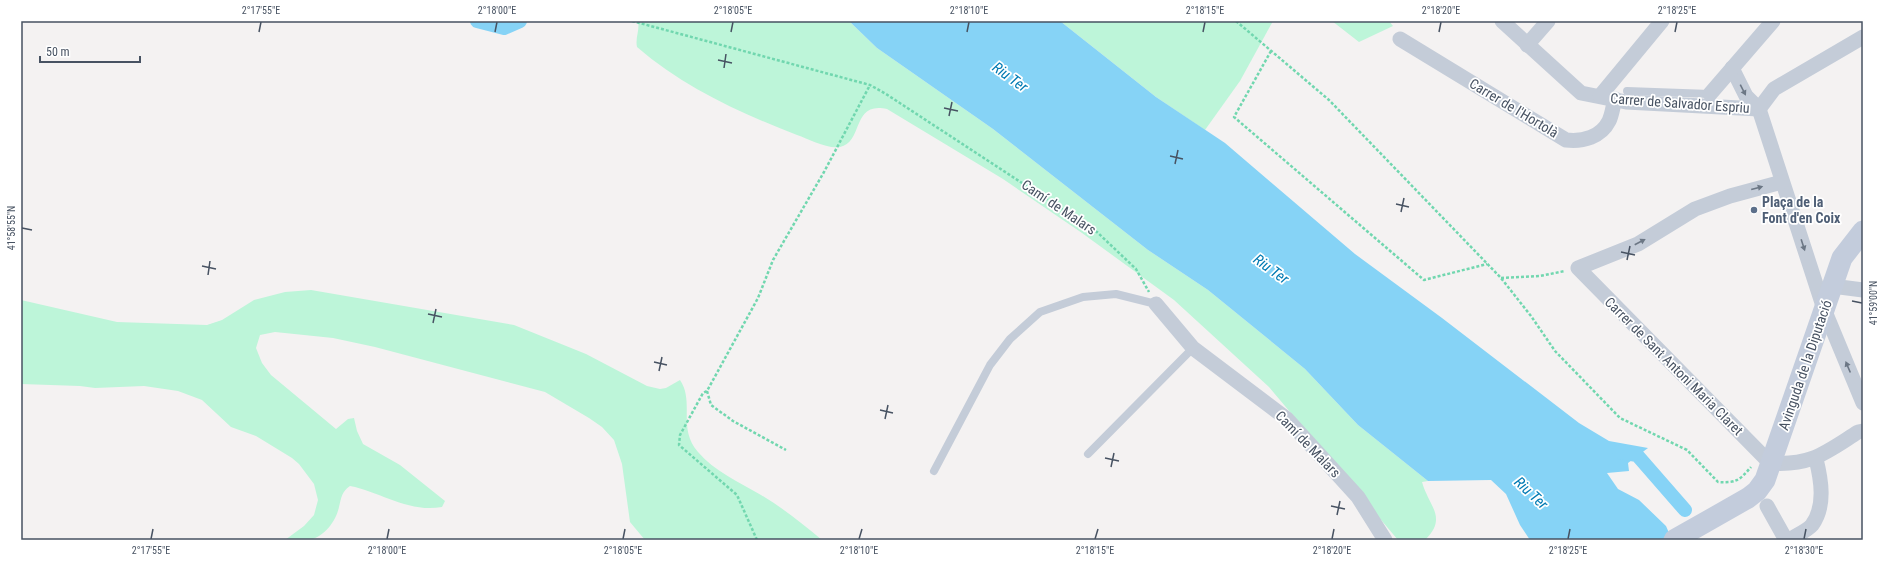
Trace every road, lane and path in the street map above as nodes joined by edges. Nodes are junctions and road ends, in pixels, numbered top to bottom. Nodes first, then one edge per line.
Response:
1 (632, 21) edge
2 (1236, 21) edge
3 (1502, 21) edge
4 (1548, 21) edge
5 (1662, 21) edge
6 (1773, 21) edge
7 (1863, 37) edge
8 (1400, 39) dead end
9 (1527, 45) junction
10 (1271, 51) junction
11 (1732, 68) junction
12 (870, 86) junction
13 (1627, 91) dead end
14 (1710, 94) joint
15 (1600, 96) junction
16 (1615, 99) junction
17 (1759, 109) junction
18 (1782, 182) junction
19 (1863, 231) edge
20 (1488, 264) junction
21 (1578, 268) junction
22 (1500, 278) junction
23 (1832, 286) junction
24 (1863, 290) edge
25 (1156, 304) junction
26 (1824, 309) junction
27 (1193, 348) junction
28 (708, 391) junction
29 (1863, 403) edge
30 (1863, 431) edge
31 (786, 450) dead end
32 (1088, 454) dead end
33 (1816, 459) junction
34 (1770, 463) junction
35 (934, 470) dead end
36 (1741, 478) dead end
37 (1767, 506) dead end
38 (757, 540) edge
39 (1385, 540) edge
40 (1674, 540) edge
41 (1787, 540) edge

1 - 12 path, Camí de Malars
2 - 10 path
3 - 9 street, Carrer de Salvador Espriu
4 - 9 street
5 - 15 street
6 - 11 street
7 - 17 street, Carrer de Salvador Espriu
8 - 16 street, Carrer de l'Hortolà
9 - 15 street, Carrer de Salvador Espriu
10 - 20 path
10 - 20 path
11 - 14 street
11 -> 17 street
12 - 25 path, Camí de Malars
12 - 28 path
13 - 14 lane
15 - 16 street, Carrer de Salvador Espriu
16 - 17 street, Carrer de Salvador Espriu
17 - 18 street
21 -> 18 street
18 -> 26 street
19 - 23 street, Avinguda de la Diputació
20 - 22 path
21 - 22 path
21 - 34 street, Carrer de Sant Antoni Maria Claret
22 - 36 path
23 - 24 street
23 - 26 street, Avinguda de la Diputació
25 - 27 street, Camí de Malars
25 - 35 lane
29 -> 26 street
26 - 34 street, Avinguda de la Diputació
27 - 32 lane
27 - 39 street, Camí de Malars
28 - 31 path
28 - 38 path
30 - 33 street
33 - 34 street
33 - 41 street
34 - 40 street, Avinguda de la Diputació
37 - 41 street

